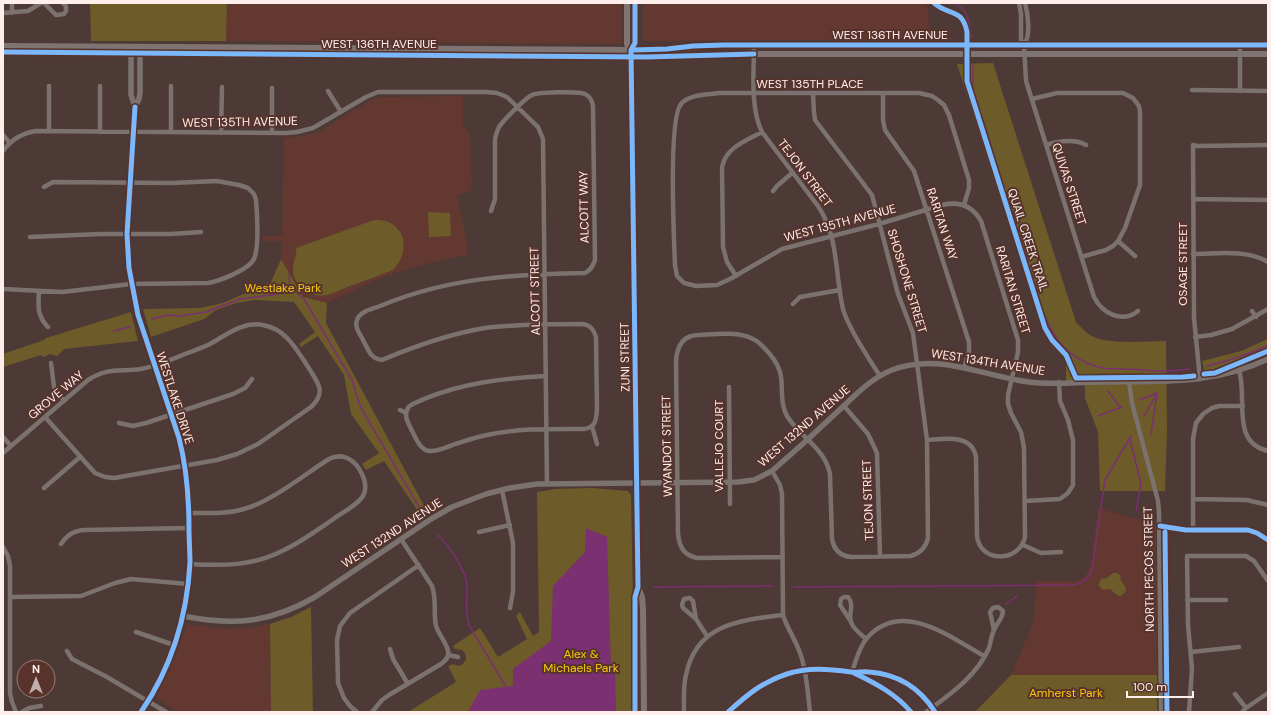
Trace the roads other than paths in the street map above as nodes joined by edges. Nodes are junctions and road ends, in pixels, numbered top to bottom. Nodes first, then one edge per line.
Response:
1 (12, 3) edge
2 (41, 3) edge
3 (44, 3) edge
4 (63, 3) edge
5 (627, 3) edge
6 (635, 3) edge
7 (1019, 3) edge
8 (1025, 3) edge
9 (3, 13) edge
10 (12, 13) junction
11 (754, 45) junction
12 (1024, 45) junction
13 (1240, 45) junction
14 (1268, 45) edge
15 (3, 46) edge
16 (326, 48) junction
17 (131, 50) junction
18 (140, 50) junction
19 (3, 52) edge
20 (496, 52) junction
21 (631, 53) junction
22 (319, 54) junction
23 (754, 54) junction
24 (1024, 54) junction
25 (1240, 54) junction
26 (1268, 54) edge
27 (50, 86) dead end
28 (100, 86) dead end
29 (171, 86) dead end
30 (222, 87) dead end
31 (272, 88) dead end
32 (1192, 90) dead end
33 (328, 91) dead end
34 (1240, 91) junction
35 (1268, 91) edge
36 (593, 92) dead end
37 (883, 93) junction
38 (754, 94) junction
39 (813, 94) junction
40 (1138, 94) dead end
41 (589, 96) junction
42 (1133, 98) junction
43 (1032, 99) junction
44 (135, 107) junction
45 (518, 107) junction
46 (341, 112) junction
47 (49, 131) junction
48 (100, 132) junction
49 (133, 132) junction
50 (171, 132) junction
51 (762, 132) junction
52 (221, 133) junction
53 (272, 133) junction
54 (3, 135) edge
55 (10, 143) junction
56 (1046, 145) junction
57 (1086, 145) dead end
58 (1268, 145) edge
59 (3, 151) edge
60 (792, 173) junction
61 (130, 183) junction
62 (44, 187) dead end
63 (773, 191) dead end
64 (1193, 199) junction
65 (1268, 200) edge
66 (964, 205) junction
67 (927, 210) junction
68 (491, 211) dead end
69 (879, 224) junction
70 (201, 232) dead end
71 (127, 234) junction
72 (832, 236) junction
73 (30, 237) dead end
74 (1118, 241) junction
75 (1193, 254) junction
76 (1135, 256) dead end
77 (1082, 257) junction
78 (1268, 262) edge
79 (544, 274) junction
80 (736, 276) junction
81 (681, 281) joint
82 (131, 284) junction
83 (3, 289) edge
84 (840, 290) junction
85 (39, 291) junction
86 (793, 304) dead end
87 (1268, 309) edge
88 (1138, 311) dead end
89 (1252, 311) dead end
90 (1256, 317) junction
91 (352, 318) dead end
92 (357, 320) junction
93 (545, 324) junction
94 (48, 327) dead end
95 (1195, 337) junction
96 (1268, 359) edge
97 (51, 363) dead end
98 (917, 364) junction
99 (154, 365) junction
100 (964, 368) junction
101 (1239, 370) junction
102 (546, 376) junction
103 (880, 376) junction
104 (252, 378) dead end
105 (1012, 379) junction
106 (1200, 379) junction
107 (1058, 382) junction
108 (1129, 382) junction
109 (729, 387) dead end
110 (64, 401) junction
111 (844, 406) junction
112 (1243, 406) junction
113 (400, 410) dead end
114 (406, 413) junction
115 (171, 415) junction
116 (45, 417) junction
117 (119, 423) dead end
118 (592, 426) junction
119 (546, 429) junction
120 (3, 437) edge
121 (808, 439) junction
122 (927, 440) junction
123 (597, 444) dead end
124 (11, 446) junction
125 (426, 451) junction
126 (1268, 452) edge
127 (3, 454) edge
128 (80, 457) junction
129 (424, 457) dead end
130 (185, 465) junction
131 (772, 472) junction
132 (637, 482) junction
133 (678, 482) junction
134 (730, 482) junction
135 (547, 484) junction
136 (44, 488) dead end
137 (502, 490) junction
138 (1193, 499) junction
139 (1025, 500) junction
140 (730, 504) dead end
141 (1268, 505) edge
142 (189, 513) junction
143 (510, 525) junction
144 (1160, 526) junction
145 (189, 528) junction
146 (1193, 530) junction
147 (478, 532) dead end
148 (401, 539) junction
149 (1268, 540) edge
150 (61, 544) dead end
151 (1023, 545) junction
152 (3, 547) edge
153 (1062, 552) dead end
154 (880, 556) junction
155 (783, 557) junction
156 (190, 564) junction
157 (419, 566) junction
158 (1268, 581) edge
159 (188, 584) junction
160 (638, 587) junction
161 (10, 597) junction
162 (1188, 600) junction
163 (1226, 600) dead end
164 (510, 608) dead end
165 (183, 616) junction
166 (783, 616) junction
167 (696, 619) dead end
168 (850, 620) dead end
169 (994, 630) junction
170 (136, 632) dead end
171 (707, 636) junction
172 (866, 639) junction
173 (174, 645) junction
174 (1239, 646) dead end
175 (390, 649) dead end
176 (67, 651) dead end
177 (1192, 652) junction
178 (448, 655) junction
179 (984, 656) junction
180 (458, 657) dead end
181 (804, 670) junction
182 (852, 672) junction
183 (408, 684) junction
184 (1268, 693) edge
185 (1235, 694) dead end
186 (148, 701) junction
187 (42, 706) dead end
188 (1246, 708) junction
189 (933, 710) edge
190 (16, 712) edge
191 (22, 712) edge
192 (141, 712) edge
193 (166, 712) edge
194 (357, 712) edge
195 (372, 712) edge
196 (635, 712) edge
197 (644, 712) edge
198 (684, 712) edge
199 (728, 712) edge
200 (810, 712) edge
201 (911, 712) edge
202 (926, 712) edge
203 (1161, 712) edge
204 (1189, 712) edge
205 (1242, 712) edge

1 - 10 street
2 - 10 street
3 - 4 street
5 - 21 main road, ZUNI STREET
6 - 21 main road, ZUNI STREET
7 - 12 street, QUIVAS STREET
8 - 12 street, QUIVAS STREET
9 - 10 street
11 - 12 main road, WEST 136TH AVENUE
11 - 21 main road, WEST 136TH AVENUE
11 - 23 street, TEJON STREET
12 - 13 main road, WEST 136TH AVENUE
12 - 24 street, QUIVAS STREET
13 - 14 main road, WEST 136TH AVENUE
13 - 25 street
15 - 17 main road, WEST 136TH AVENUE
16 - 18 main road, WEST 136TH AVENUE
16 - 20 main road, WEST 136TH AVENUE
16 - 22 main road
17 - 18 main road, WEST 136TH AVENUE
17 - 19 main road, WEST 136TH AVENUE
17 - 44 street, WESTLAKE DRIVE
18 - 22 main road, WEST 136TH AVENUE
18 - 44 street, WESTLAKE DRIVE
20 - 21 main road, WEST 136TH AVENUE
20 - 22 main road, WEST 136TH AVENUE
21 - 23 main road, WEST 136TH AVENUE
21 - 132 main road, ZUNI STREET
23 - 24 main road, WEST 136TH AVENUE
23 - 38 street, TEJON STREET
24 - 25 main road, WEST 136TH AVENUE
24 - 43 street, QUIVAS STREET
25 - 26 main road, WEST 136TH AVENUE
25 - 34 street
27 - 47 street
28 - 48 street
29 - 50 street
30 - 52 street
31 - 53 street
32 - 34 street
33 - 46 street
34 - 35 street
36 - 41 street
37 - 39 street, WEST 135TH PLACE
37 - 66 street, WEST 135TH PLACE
37 - 67 street, RARITAN WAY
38 - 39 street, WEST 135TH PLACE
38 - 51 street, TEJON STREET
38 - 81 street, WEST 135TH PLACE
39 - 69 street, SHOSHONE STREET
40 - 42 street
41 - 45 street
41 - 79 street, ALCOTT WAY
42 - 43 street
42 - 74 street
43 - 56 street, QUIVAS STREET
44 - 49 street, WESTLAKE DRIVE
45 - 46 street, WEST 135TH AVENUE
45 - 68 street
45 - 79 street, ALCOTT STREET
46 - 53 street, WEST 135TH AVENUE
47 - 48 street, WEST 135TH AVENUE
47 - 55 street, WEST 135TH AVENUE
48 - 49 street, WEST 135TH AVENUE
49 - 50 street, WEST 135TH AVENUE
49 - 61 street, WESTLAKE DRIVE
50 - 52 street, WEST 135TH AVENUE
51 - 60 street, TEJON STREET
51 - 80 street
52 - 53 street, WEST 135TH AVENUE
54 - 55 street
55 - 59 street, WEST 135TH AVENUE
56 - 57 street
56 - 77 street, QUIVAS STREET
58 - 64 street, OSAGE STREET
60 - 63 street
60 - 72 street, TEJON STREET
61 - 62 street
61 - 71 street, WESTLAKE DRIVE
61 - 82 street
64 - 65 street
64 - 75 street, OSAGE STREET
66 - 67 street, WEST 135TH AVENUE
66 - 105 street, RARITAN STREET
67 - 69 street, WEST 135TH AVENUE
67 - 100 street, RARITAN WAY
69 - 72 street, WEST 135TH AVENUE
69 - 98 street, SHOSHONE STREET
70 - 71 street
71 - 73 street
71 - 82 street, WESTLAKE DRIVE
72 - 80 street, WEST 135TH AVENUE
72 - 84 street, TEJON STREET
74 - 76 street
74 - 77 street
75 - 78 street
75 - 95 street, OSAGE STREET
77 - 88 street, QUIVAS STREET
79 - 92 street, ALCOTT WAY
79 - 93 street, ALCOTT STREET
80 - 81 street, WEST 135TH AVENUE
82 - 85 street
82 - 99 street, WESTLAKE DRIVE
83 - 85 street
84 - 86 street
84 - 103 street, TEJON STREET
85 - 94 street
87 - 90 street
89 - 90 street
90 - 95 street
91 - 92 street
92 - 93 street
93 - 102 street, ALCOTT STREET
93 - 118 street
95 - 106 street, OSAGE STREET
96 - 101 street, WEST 134TH AVENUE
97 - 110 street
98 - 100 street, WEST 134TH AVENUE
98 - 103 street, WEST 132ND AVENUE
98 - 122 street, SHOSHONE STREET
99 - 110 street, GROVE WAY
99 - 115 street, WESTLAKE DRIVE
99 - 130 street, GROVE WAY
100 - 105 street, WEST 134TH AVENUE
101 - 106 street, WEST 134TH AVENUE
101 - 112 street
102 - 114 street
102 - 119 street, ALCOTT STREET
103 - 111 street, WEST 132ND AVENUE
104 - 115 street
105 - 107 street, WEST 134TH AVENUE
105 - 139 street, RARITAN STREET
106 - 108 street, WEST 134TH AVENUE
107 - 108 street, WEST 134TH AVENUE
107 - 139 street
108 - 144 street, NORTH PECOS STREET
109 - 134 street, VALLEJO COURT
110 - 116 street, GROVE WAY
111 - 121 street, WEST 132ND AVENUE
111 - 154 street, TEJON STREET
112 - 126 street
112 - 138 street
113 - 114 street
114 - 125 street
115 - 117 street
115 - 130 street, WESTLAKE DRIVE
116 - 124 street, GROVE WAY
116 - 128 street, GROVE WAY
118 - 119 street
118 - 123 street
119 - 125 street
119 - 135 street, ALCOTT STREET
120 - 124 street
121 - 131 street, WEST 132ND AVENUE
121 - 133 street, WYANDOT STREET
121 - 154 street
122 - 151 street
122 - 154 street, SHOSHONE STREET
124 - 127 street, GROVE WAY
125 - 129 street
128 - 130 street, GROVE WAY
128 - 136 street
130 - 142 street, WESTLAKE DRIVE
131 - 134 street, WEST 132ND AVENUE
131 - 155 street
132 - 133 street, WEST 132ND AVENUE
132 - 135 street, WEST 132ND AVENUE
132 - 160 main road, ZUNI STREET
133 - 134 street, WEST 132ND AVENUE
133 - 155 street, WYANDOT STREET
134 - 140 street, VALLEJO COURT
135 - 137 street, WEST 132ND AVENUE
137 - 143 street
137 - 148 street, WEST 132ND AVENUE
138 - 141 street
138 - 146 street
139 - 151 street, RARITAN STREET
142 - 145 street, WESTLAKE DRIVE
142 - 156 street
143 - 147 street
143 - 164 street
144 - 146 street
144 - 203 street, NORTH PECOS STREET
145 - 150 street
145 - 156 street, WESTLAKE DRIVE
146 - 149 street
148 - 157 street
148 - 165 street, WEST 132ND AVENUE
151 - 153 street
152 - 161 street
155 - 166 street
156 - 159 street, WESTLAKE DRIVE
157 - 178 street
157 - 194 street
158 - 162 street
159 - 161 street
159 - 165 street, WESTLAKE DRIVE
160 - 196 main road, ZUNI STREET
160 - 197 main road, ZUNI STREET
161 - 190 street
162 - 163 street
162 - 177 street
165 - 173 street, WESTLAKE DRIVE
166 - 171 street
166 - 181 street
167 - 171 street
168 - 172 street
169 - 169 street
169 - 179 street
170 - 173 street
171 - 198 street
172 - 179 street
172 - 182 street
173 - 186 street, WESTLAKE DRIVE
174 - 177 street
175 - 183 street
176 - 186 street
177 - 204 street
178 - 180 street
178 - 183 street
179 - 189 street
181 - 182 street
181 - 199 street
181 - 200 street
182 - 189 street
182 - 201 street
183 - 195 street
184 - 188 street
185 - 188 street
186 - 192 street, WESTLAKE DRIVE
186 - 193 street
187 - 191 street
188 - 205 street
189 - 202 street

